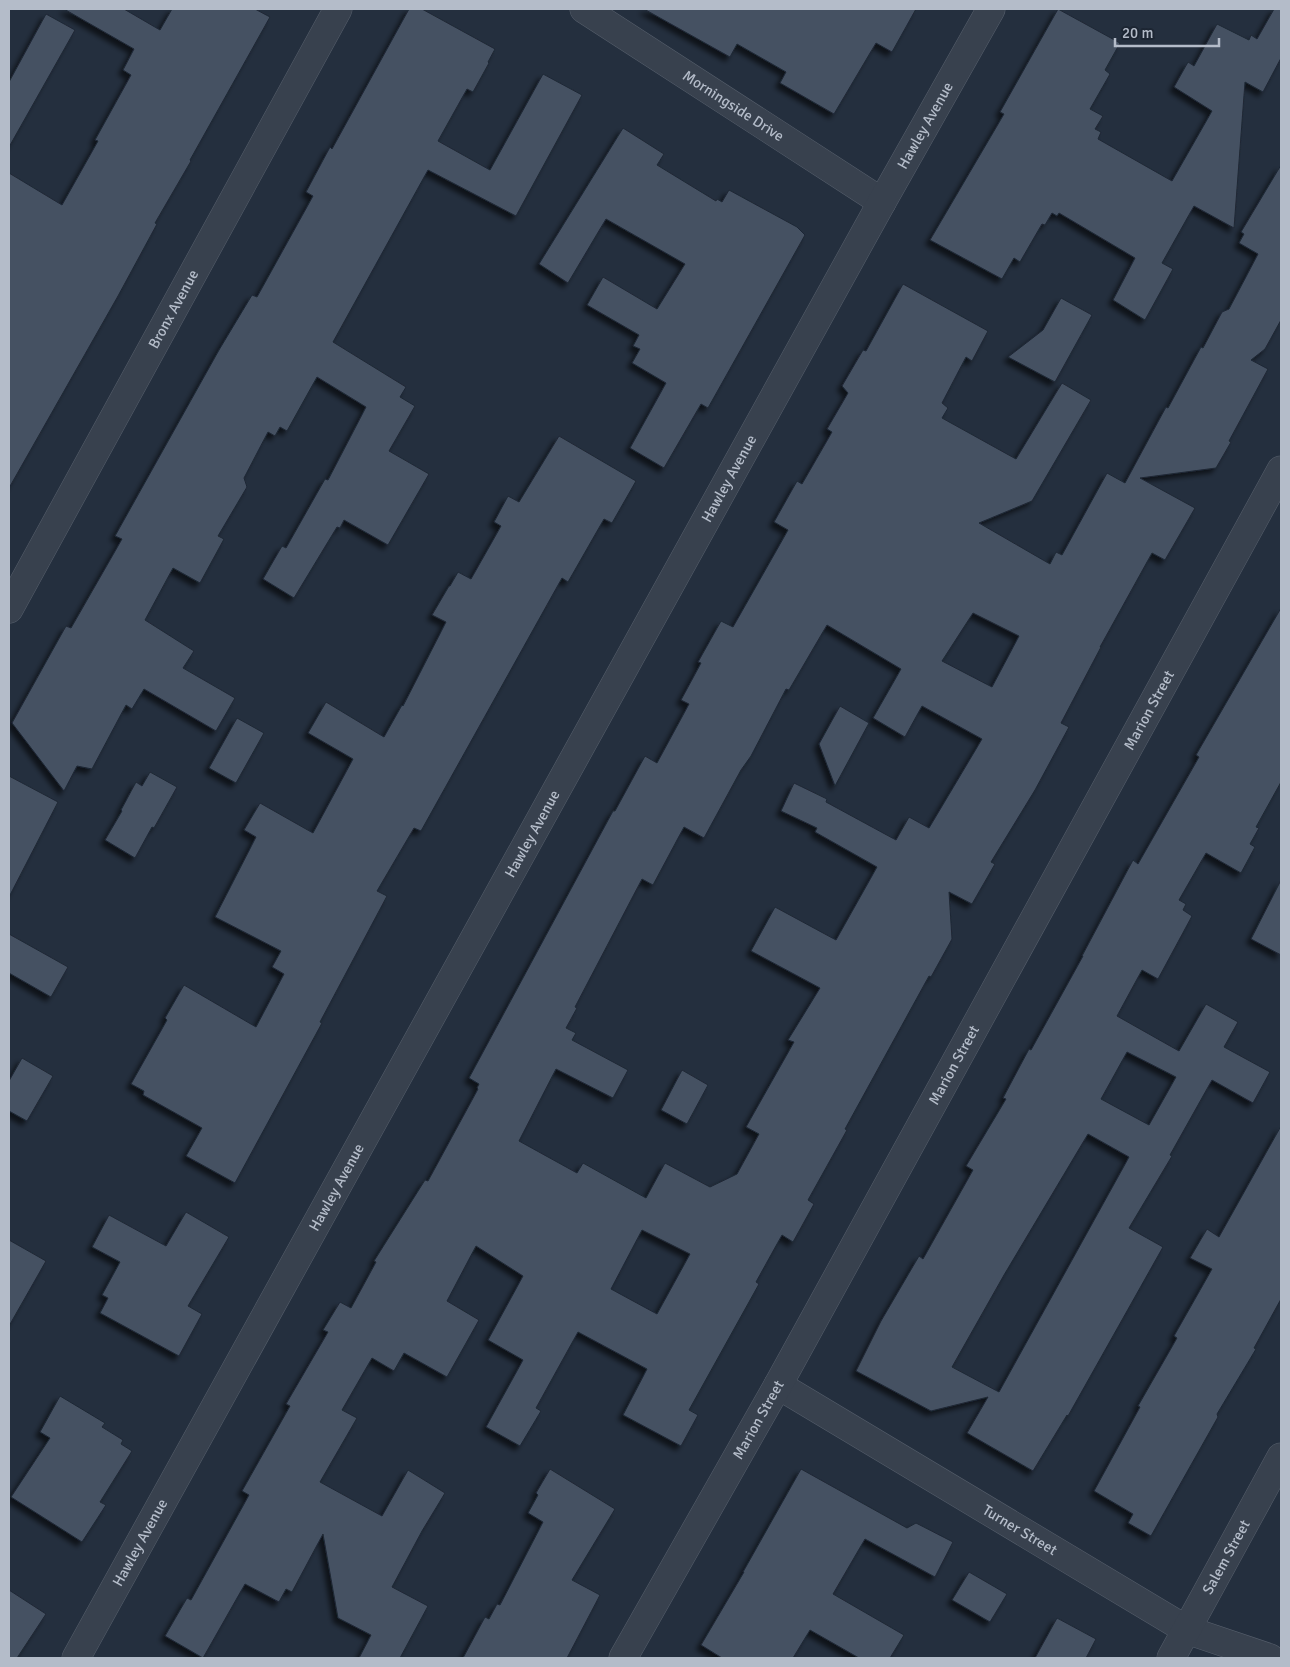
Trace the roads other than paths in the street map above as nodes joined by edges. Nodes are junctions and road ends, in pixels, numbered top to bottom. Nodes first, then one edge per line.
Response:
1 (338, 9) edge
2 (584, 9) edge
3 (991, 9) edge
4 (882, 202) junction
5 (1281, 470) edge
6 (9, 609) edge
7 (778, 1385) junction
8 (1281, 1457) edge
9 (1187, 1630) junction
10 (76, 1658) edge
11 (623, 1658) edge
12 (1171, 1658) edge
13 (1270, 1658) edge

1 - 6 street, Bronx Avenue
2 - 4 street, Morningside Drive
3 - 4 street, Hawley Avenue
4 - 10 street, Hawley Avenue
5 - 7 street, Marion Street
7 - 9 street, Turner Street
7 - 11 street, Marion Street
8 - 9 street, Salem Street
9 - 12 street, Salem Street
9 - 13 street, Turner Street

